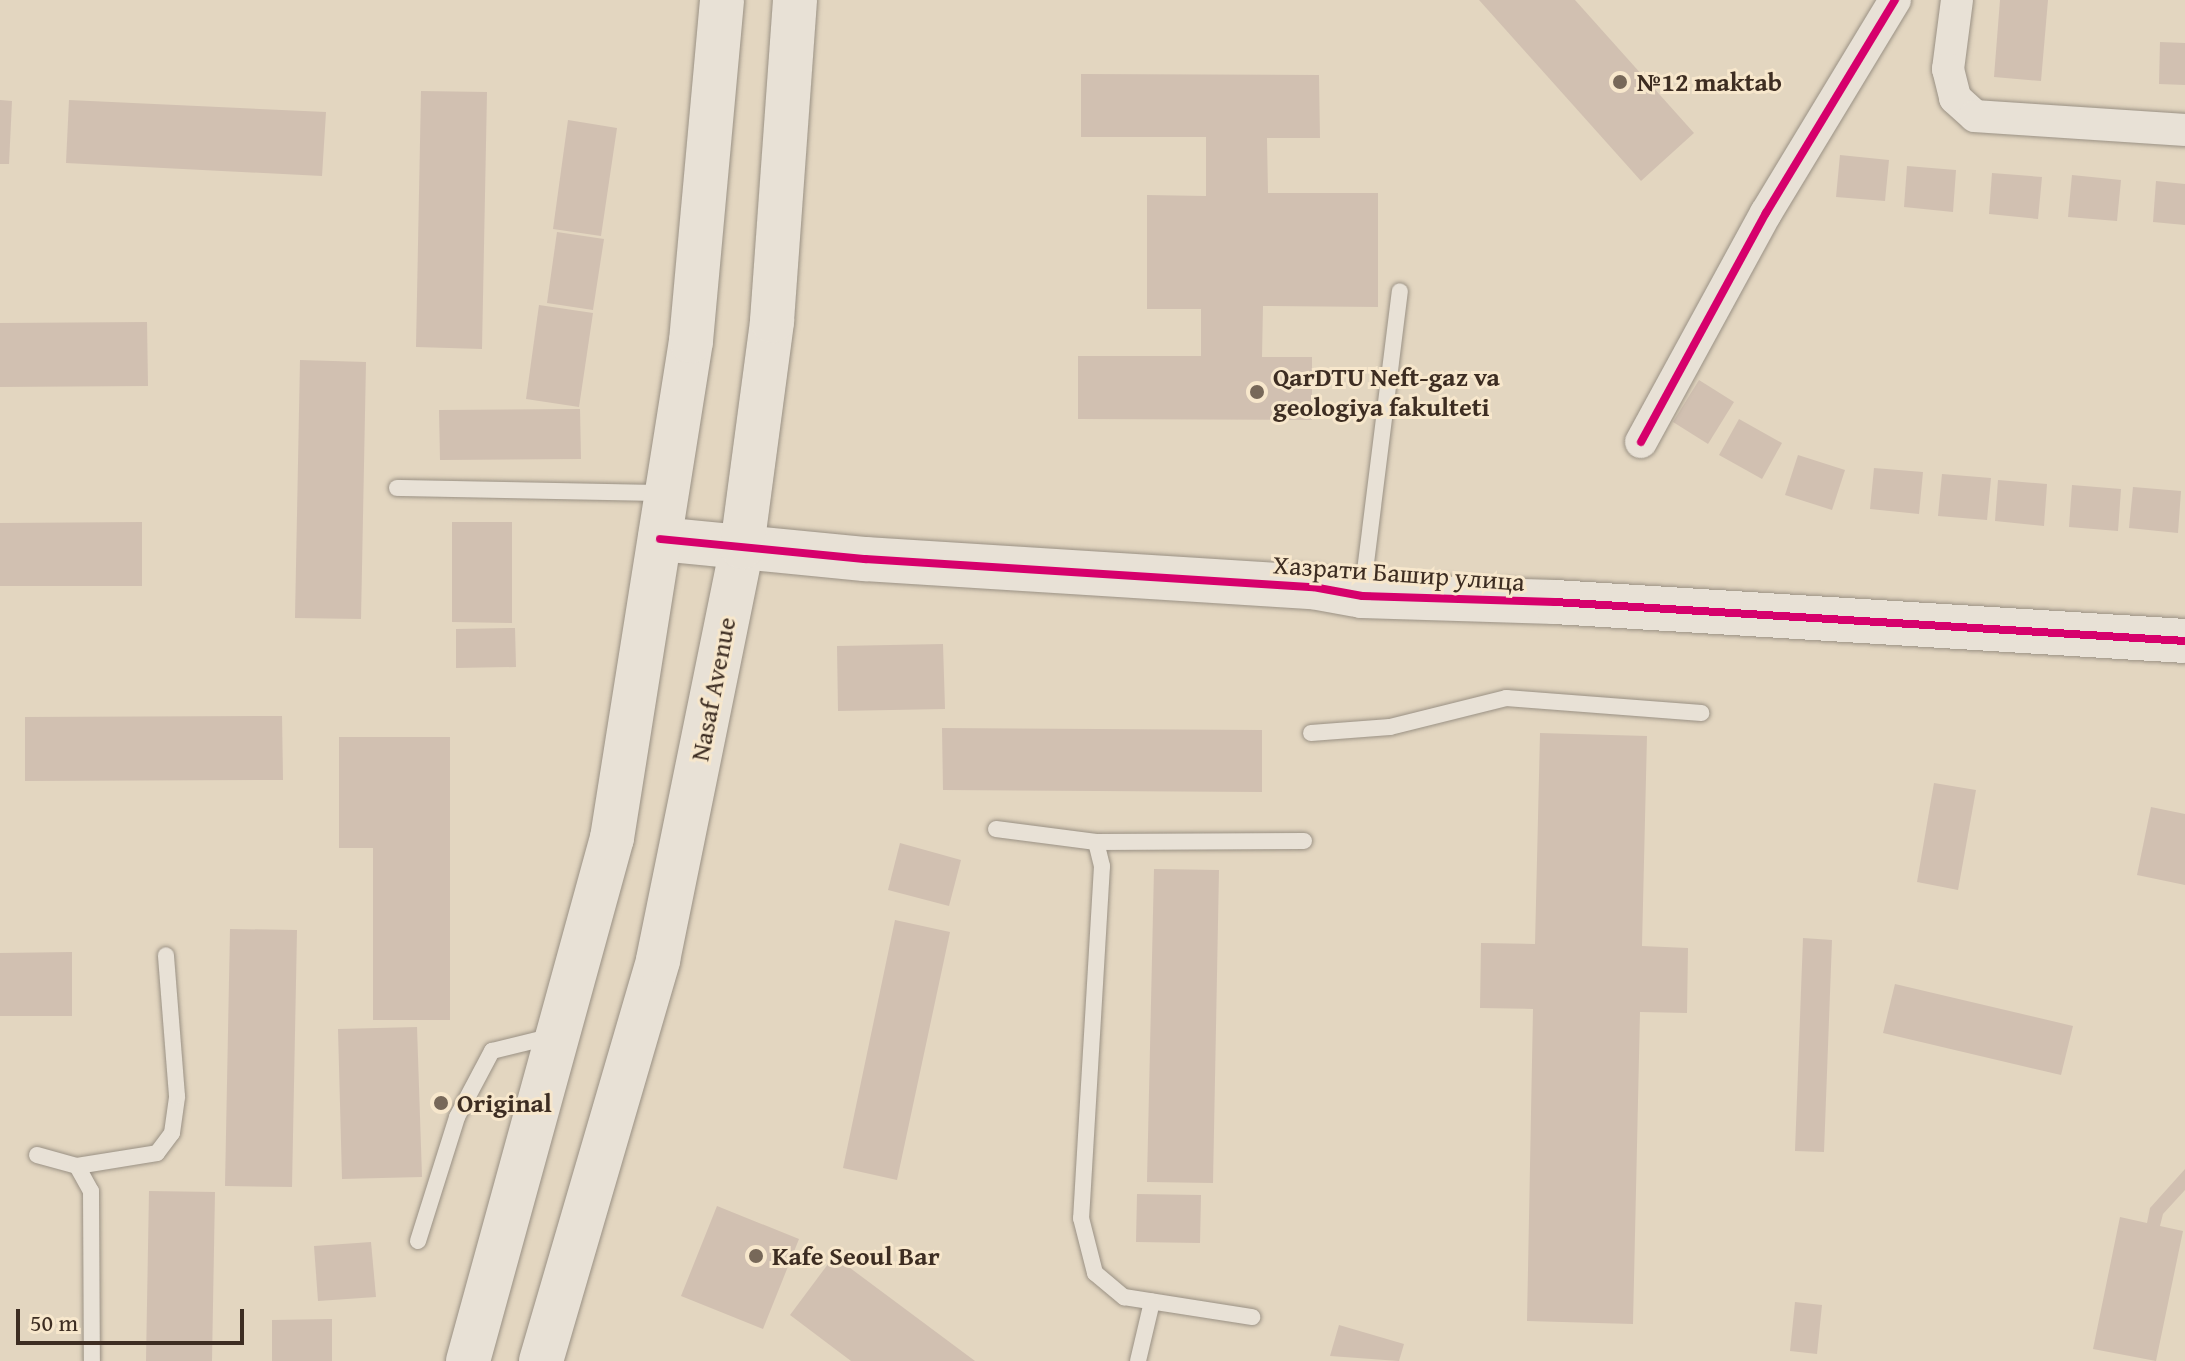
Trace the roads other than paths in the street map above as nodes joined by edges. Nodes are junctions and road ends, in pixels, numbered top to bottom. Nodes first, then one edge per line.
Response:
1 (722, 0) edge
2 (795, 0) edge
3 (1895, 0) edge
4 (1957, 0) edge
5 (2185, 130) edge
6 (1400, 291) dead end
7 (1641, 442) dead end
8 (397, 488) dead end
9 (667, 493) junction
10 (660, 539) junction
11 (742, 547) junction
12 (1362, 596) junction
13 (2185, 641) edge
14 (1701, 713) dead end
15 (1311, 733) dead end
16 (996, 829) dead end
17 (1304, 841) dead end
18 (1096, 842) junction
19 (166, 955) dead end
20 (559, 1034) junction
21 (37, 1155) dead end
22 (77, 1166) junction
23 (418, 1241) dead end
24 (1152, 1302) junction
25 (1252, 1317) dead end
26 (92, 1361) edge
27 (468, 1361) edge
28 (541, 1361) edge
29 (1138, 1361) edge

1 - 9 main road
2 - 11 main road, Nasaf Avenue
3 - 7 street
4 - 5 street
6 - 12 lane
8 - 9 lane
9 - 10 main road
10 - 11 main road, Хазрати Башир улица
10 - 20 main road
11 - 12 main road, Хазрати Башир улица
11 - 28 main road, Nasaf Avenue
12 - 13 main road, Хазрати Башир улица
14 - 15 lane
16 - 18 lane
17 - 18 lane
18 - 24 lane
19 - 22 lane
20 - 23 lane
20 - 27 main road
21 - 22 lane
22 - 26 lane
24 - 25 lane
24 - 29 lane

